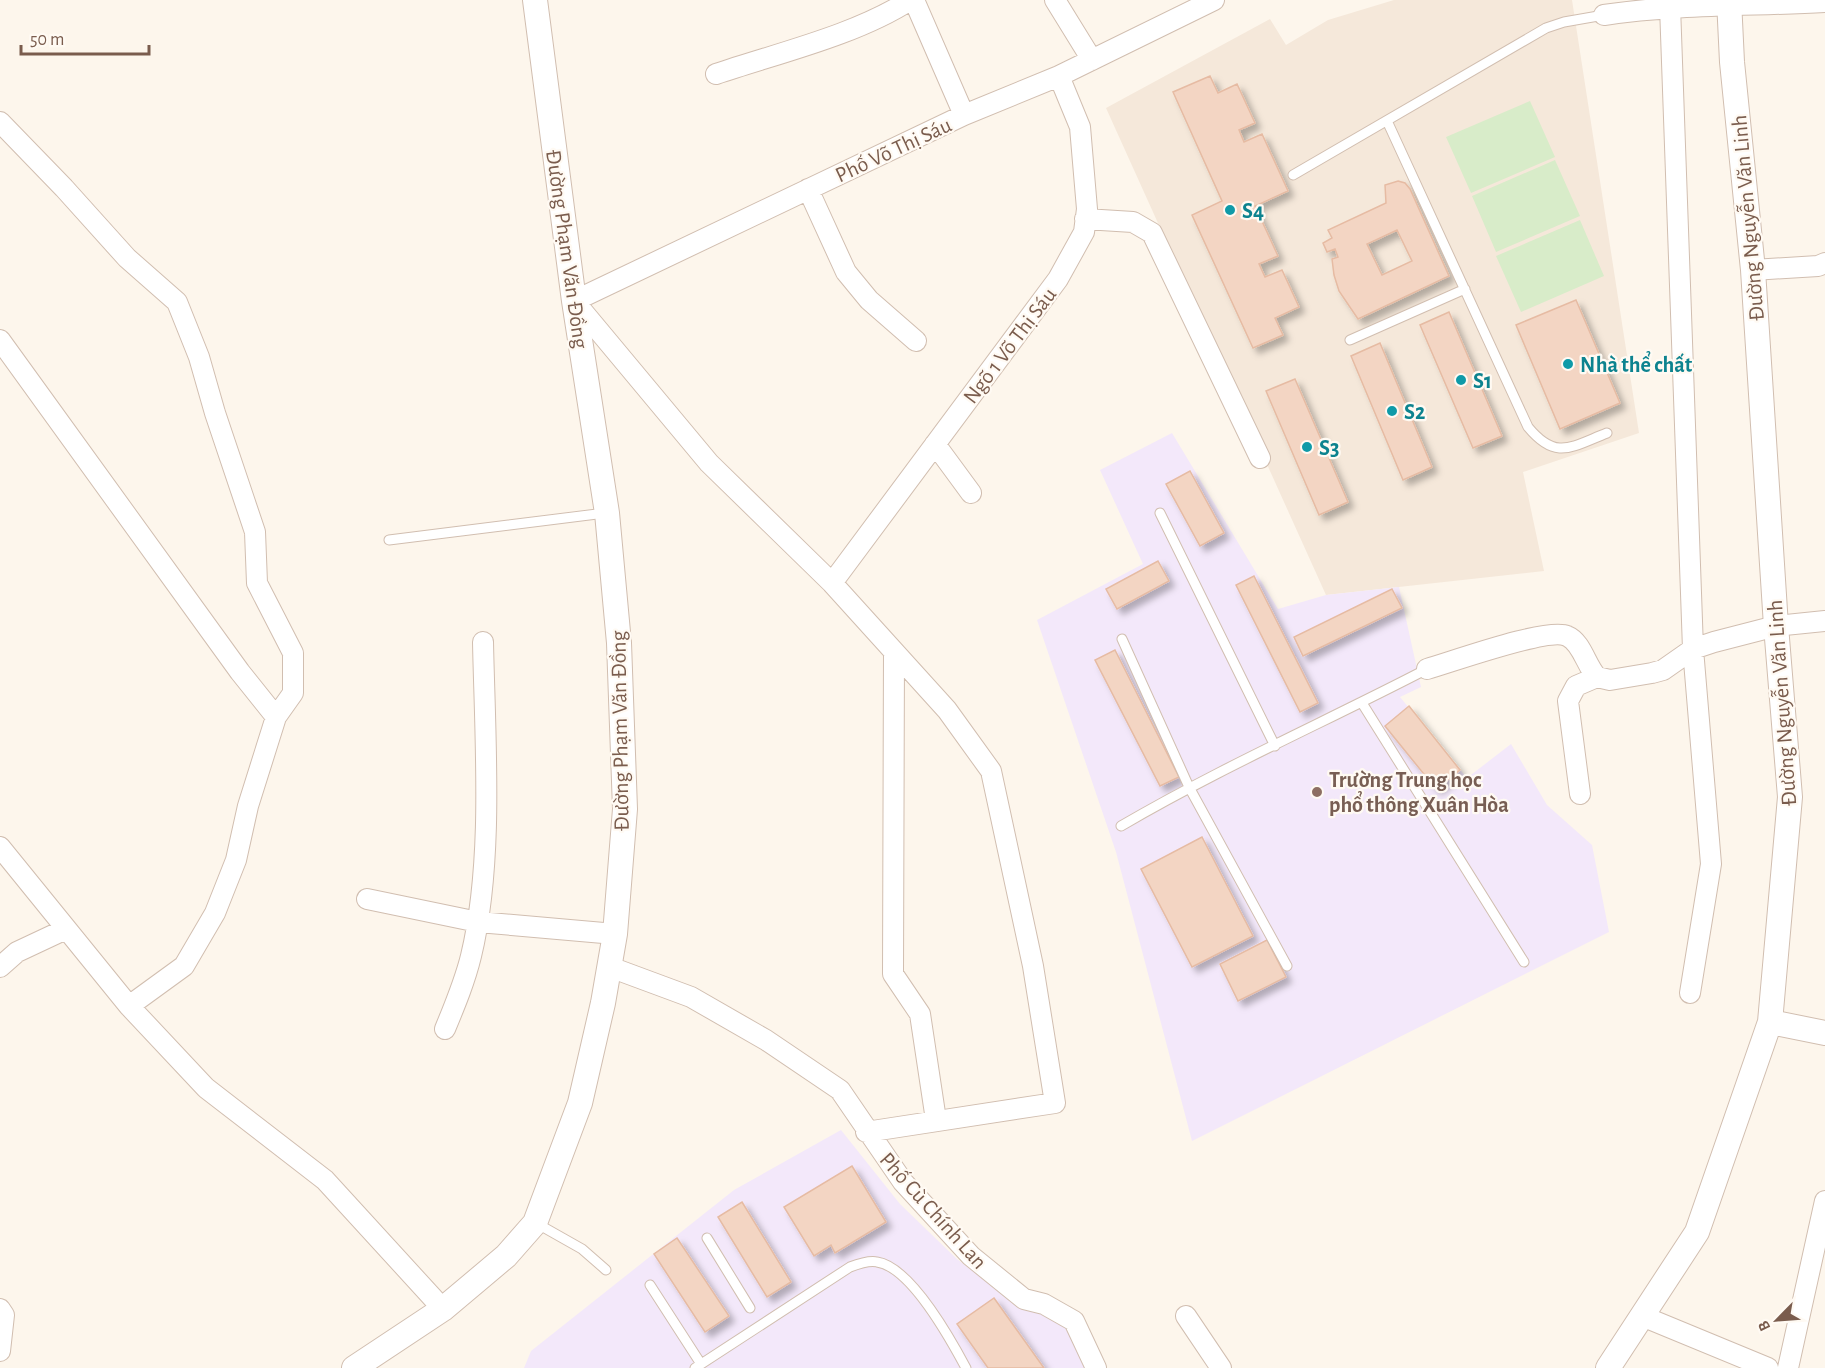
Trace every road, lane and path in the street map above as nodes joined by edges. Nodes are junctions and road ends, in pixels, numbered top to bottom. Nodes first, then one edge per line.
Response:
1 (535, 0) edge
2 (912, 0) edge
3 (1055, 0) edge
4 (1214, 0) edge
5 (1825, 2) edge
6 (1730, 4) edge
7 (1637, 5) edge
8 (1670, 6) junction
9 (1604, 15) joint
10 (1092, 60) junction
11 (716, 74) dead end
12 (1059, 76) junction
13 (964, 115) junction
14 (0, 122) edge
15 (1388, 123) junction
16 (1293, 175) dead end
17 (808, 189) junction
18 (1085, 219) junction
19 (1825, 263) edge
20 (1753, 270) junction
21 (1465, 289) junction
22 (574, 301) junction
23 (0, 339) edge
24 (1350, 340) dead end
25 (916, 341) dead end
26 (1607, 433) dead end
27 (935, 444) junction
28 (1260, 458) dead end
29 (971, 493) dead end
30 (607, 513) junction
31 (1160, 513) dead end
32 (389, 540) dead end
33 (832, 583) junction
34 (1825, 621) edge
35 (1776, 626) junction
36 (1122, 639) dead end
37 (483, 642) dead end
38 (1693, 649) junction
39 (894, 652) junction
40 (1427, 669) joint
41 (1597, 676) junction
42 (1362, 703) junction
43 (276, 717) junction
44 (1275, 746) junction
45 (1189, 786) junction
46 (1580, 794) dead end
47 (1121, 826) dead end
48 (0, 847) edge
49 (367, 899) dead end
50 (478, 922) junction
51 (66, 929) junction
52 (615, 934) junction
53 (1524, 962) dead end
54 (610, 966) junction
55 (1287, 966) dead end
56 (0, 968) edge
57 (634, 975) junction
58 (1690, 993) dead end
59 (603, 1003) junction
60 (129, 1006) junction
61 (1770, 1022) junction
62 (445, 1029) dead end
63 (1825, 1034) edge
64 (936, 1120) junction
65 (866, 1132) junction
66 (1825, 1201) edge
67 (535, 1222) junction
68 (707, 1238) dead end
69 (606, 1270) dead end
70 (650, 1284) dead end
71 (750, 1308) dead end
72 (443, 1309) junction
73 (0, 1310) edge
74 (1186, 1316) dead end
75 (1642, 1316) junction
76 (0, 1351) edge
77 (698, 1366) edge
78 (354, 1368) edge
79 (966, 1368) edge
80 (1096, 1368) edge
81 (1221, 1368) edge
82 (1608, 1368) edge
83 (1768, 1368) edge
84 (1788, 1368) edge

1 - 22 street, Đường Phạm Văn Đồng
2 - 11 street
2 - 13 street
3 - 10 street
4 - 10 street, Phố Võ Thị Sáu
5 - 6 street
6 - 8 street
6 - 20 street, Đường Nguyễn Văn Linh
7 - 8 street
7 - 9 street
8 - 38 street
9 - 15 lane
10 - 12 street, Phố Võ Thị Sáu
12 - 13 street, Phố Võ Thị Sáu
12 - 18 street, Ngõ 1 Võ Thị Sáu
13 - 17 street, Phố Võ Thị Sáu
14 - 43 street
15 - 16 lane
15 - 21 lane
17 - 22 street, Phố Võ Thị Sáu
17 - 25 street
18 - 27 street, Ngõ 1 Võ Thị Sáu
18 - 28 street
19 - 20 street
20 - 35 street, Đường Nguyễn Văn Linh
21 - 24 lane
21 - 26 lane
22 - 30 street, Đường Phạm Văn Đồng
22 - 33 street
23 - 43 street
27 - 29 street
27 - 33 street, Ngõ 1 Võ Thị Sáu
30 - 32 lane
30 - 52 street, Đường Phạm Văn Đồng
31 - 44 lane
33 - 39 street
34 - 35 street
35 - 38 street
35 - 61 street, Đường Nguyễn Văn Linh
36 - 45 lane
37 - 50 street
38 - 41 street
38 - 58 street
39 - 64 street
39 - 64 street
40 - 41 street
40 - 42 lane
41 - 46 street
42 - 44 lane
42 - 53 lane
43 - 60 street
44 - 45 lane
45 - 47 lane
45 - 55 lane
48 - 51 street
49 - 50 street
50 - 52 street
50 - 62 street
51 - 56 street
51 - 60 street
52 - 54 street, Đường Phạm Văn Đồng
54 - 57 street, Phố Cù Chính Lan
54 - 59 street, Đường Phạm Văn Đồng
57 - 59 street
57 - 65 street, Phố Cù Chính Lan
59 - 67 street, Đường Phạm Văn Đồng
60 - 72 street
61 - 63 street
61 - 75 street, Đường Nguyễn Văn Linh
64 - 65 street
65 - 80 street, Phố Cù Chính Lan
66 - 84 street
67 - 69 lane
67 - 72 street, Đường Phạm Văn Đồng
68 - 71 lane
70 - 77 lane
72 - 78 street, Đường Phạm Văn Đồng
73 - 76 street
74 - 81 street
75 - 82 street, Đường Nguyễn Văn Linh
75 - 83 street
77 - 79 lane

